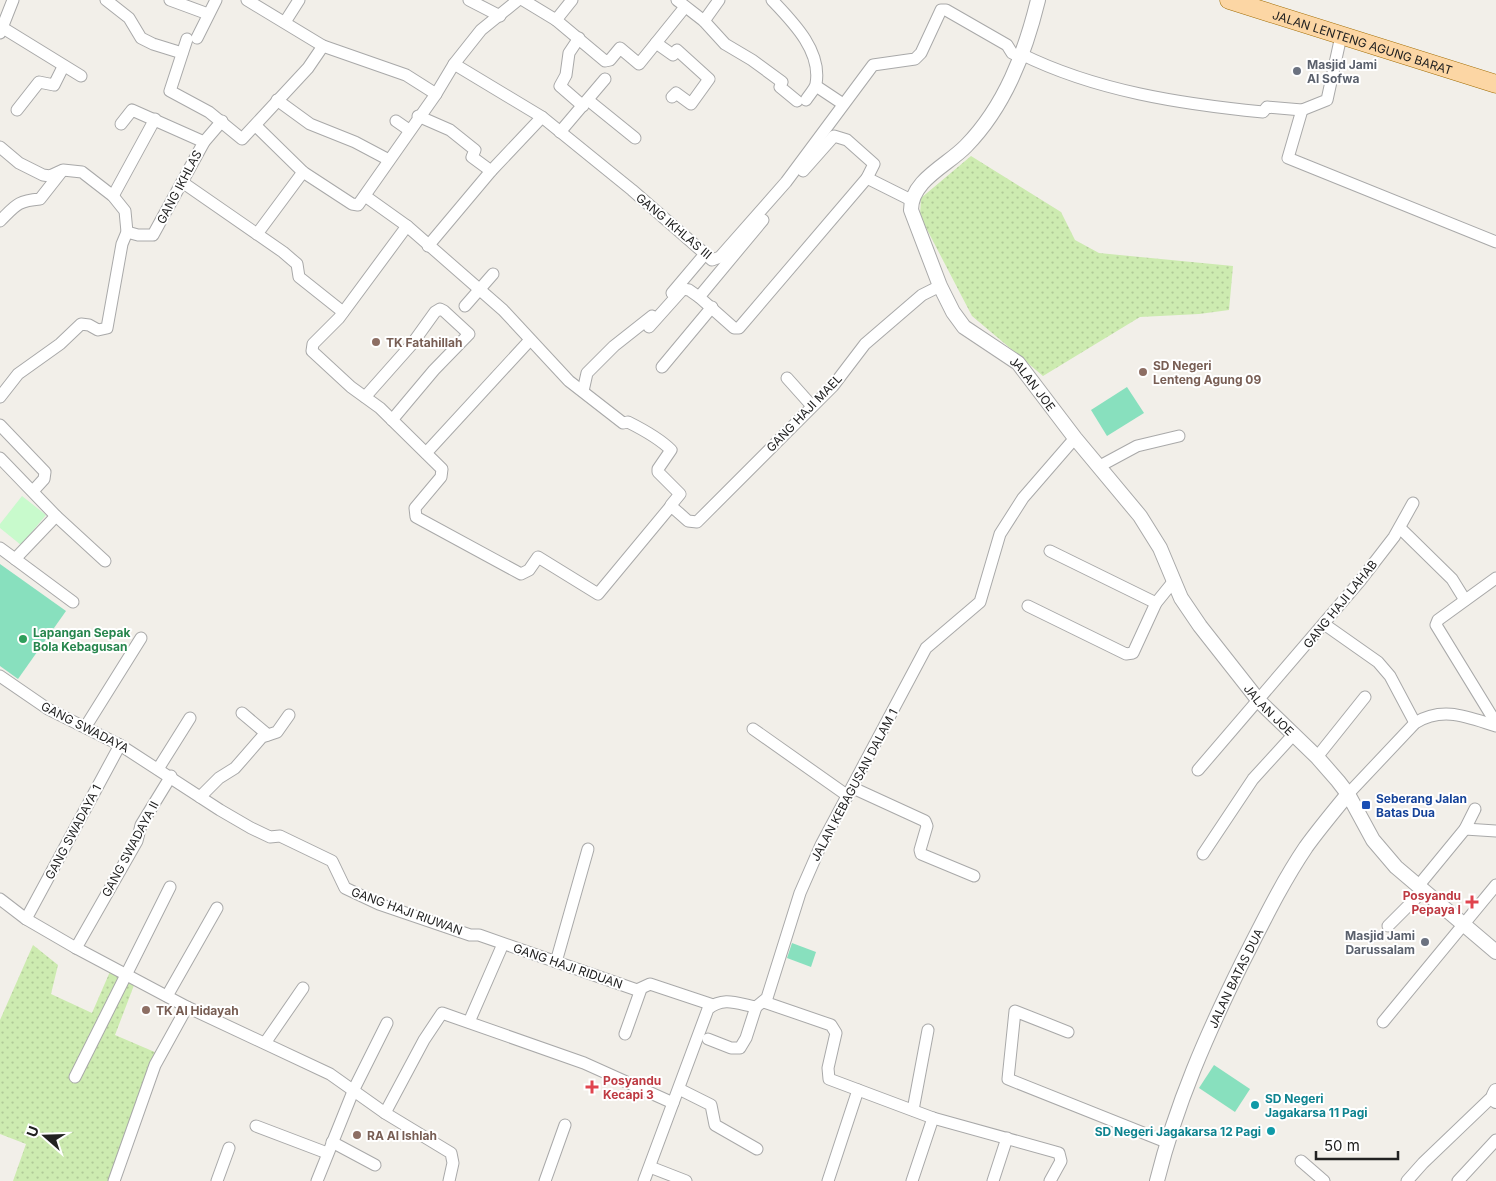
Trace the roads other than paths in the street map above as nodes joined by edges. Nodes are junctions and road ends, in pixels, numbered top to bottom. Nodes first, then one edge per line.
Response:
1 (13, 0) edge
2 (170, 0) edge
3 (216, 0) edge
4 (247, 0) edge
5 (299, 0) edge
6 (469, 0) edge
7 (518, 0) edge
8 (523, 0) edge
9 (572, 0) edge
10 (719, 0) edge
11 (772, 0) edge
12 (1038, 0) edge
13 (1229, 0) edge
14 (108, 1) edge
15 (681, 3) edge
16 (208, 14) junction
17 (500, 16) junction
18 (556, 20) junction
19 (704, 21) junction
20 (285, 22) junction
21 (1, 30) edge
22 (1341, 36) junction
23 (579, 38) junction
24 (656, 43) junction
25 (323, 46) junction
26 (1022, 53) junction
27 (182, 54) junction
28 (454, 64) junction
29 (63, 67) junction
30 (81, 76) dead end
31 (605, 79) dead end
32 (1496, 84) edge
33 (816, 86) junction
34 (436, 94) junction
35 (672, 97) dead end
36 (277, 100) junction
37 (585, 103) junction
38 (843, 104) junction
39 (1304, 109) junction
40 (17, 110) dead end
41 (418, 116) junction
42 (542, 117) junction
43 (155, 119) junction
44 (222, 121) junction
45 (396, 122) dead end
46 (121, 124) dead end
47 (256, 126) junction
48 (409, 130) junction
49 (560, 132) junction
50 (635, 138) dead end
51 (204, 142) junction
52 (0, 147) edge
53 (389, 160) junction
54 (63, 170) junction
55 (491, 171) junction
56 (303, 172) junction
57 (867, 178) junction
58 (182, 182) junction
59 (114, 196) junction
60 (365, 196) junction
61 (911, 200) junction
62 (0, 221) edge
63 (408, 226) junction
64 (127, 232) junction
65 (257, 234) junction
66 (1496, 242) edge
67 (428, 246) junction
68 (705, 254) junction
69 (493, 274) dead end
70 (940, 286) junction
71 (480, 290) junction
72 (699, 297) junction
73 (465, 306) dead end
74 (712, 307) junction
75 (342, 312) junction
76 (648, 327) dead end
77 (530, 340) junction
78 (662, 367) dead end
79 (787, 378) dead end
80 (583, 390) junction
81 (0, 397) edge
82 (366, 397) junction
83 (812, 406) junction
84 (392, 420) junction
85 (0, 425) edge
86 (1179, 436) dead end
87 (1074, 438) junction
88 (426, 453) junction
89 (0, 458) edge
90 (1098, 467) junction
91 (33, 491) junction
92 (1413, 503) dead end
93 (671, 506) junction
94 (56, 516) junction
95 (1400, 528) junction
96 (0, 548) edge
97 (1050, 551) dead end
98 (15, 559) junction
99 (105, 561) dead end
100 (1496, 578) edge
101 (1173, 582) junction
102 (1465, 600) junction
103 (73, 602) dead end
104 (1156, 603) junction
105 (1028, 606) dead end
106 (1324, 624) junction
107 (141, 638) dead end
108 (0, 676) edge
109 (1366, 697) dead end
110 (1257, 703) junction
111 (242, 713) dead end
112 (289, 715) dead end
113 (190, 718) dead end
114 (1415, 723) junction
115 (1496, 725) edge
116 (86, 726) junction
117 (753, 729) dead end
118 (1294, 734) junction
119 (268, 735) junction
120 (120, 745) junction
121 (1317, 756) junction
122 (158, 768) junction
123 (1198, 770) dead end
124 (171, 776) junction
125 (850, 792) junction
126 (1348, 794) junction
127 (200, 797) junction
128 (1475, 808) dead end
129 (1465, 829) junction
130 (1496, 831) edge
131 (588, 848) dead end
132 (1203, 854) dead end
133 (974, 876) dead end
134 (1496, 885) edge
135 (170, 887) dead end
136 (1422, 888) junction
137 (0, 900) edge
138 (217, 908) dead end
139 (26, 919) junction
140 (1465, 925) junction
141 (1388, 926) dead end
142 (503, 944) junction
143 (76, 948) junction
144 (1496, 952) edge
145 (556, 962) junction
146 (126, 973) junction
147 (303, 988) dead end
148 (641, 989) junction
149 (167, 996) junction
150 (713, 1005) junction
151 (760, 1005) junction
152 (187, 1007) junction
153 (470, 1022) junction
154 (1383, 1022) dead end
155 (387, 1024) dead end
156 (928, 1030) dead end
157 (1068, 1032) dead end
158 (625, 1034) dead end
159 (708, 1039) dead end
160 (265, 1043) junction
161 (75, 1077) dead end
162 (679, 1089) junction
163 (354, 1090) junction
164 (858, 1090) junction
165 (1495, 1096) edge
166 (673, 1103) junction
167 (913, 1110) junction
168 (385, 1113) junction
169 (933, 1118) junction
170 (565, 1125) dead end
171 (256, 1126) dead end
172 (1007, 1138) junction
173 (1496, 1140) edge
174 (332, 1142) junction
175 (1166, 1142) junction
176 (229, 1148) dead end
177 (757, 1149) dead end
178 (327, 1153) junction
179 (1301, 1161) dead end
180 (375, 1165) dead end
181 (650, 1167) junction
182 (114, 1181) edge
183 (217, 1181) edge
184 (317, 1181) edge
185 (449, 1181) edge
186 (544, 1181) edge
187 (644, 1181) edge
188 (686, 1181) edge
189 (828, 1181) edge
190 (912, 1181) edge
191 (993, 1181) edge
192 (1050, 1181) edge
193 (1157, 1181) edge
194 (1324, 1181) edge
195 (1407, 1181) edge
196 (1458, 1181) edge

1 - 21 street
2 - 16 street
3 - 16 street
4 - 20 street
5 - 20 street
6 - 17 street
7 - 17 street
8 - 18 street
9 - 18 street
10 - 19 street
11 - 33 street
12 - 26 street
13 - 22 main road, JALAN LENTENG AGUNG BARAT
14 - 27 street
15 - 19 street
15 - 24 street
16 - 27 street
17 - 28 street
18 - 23 street
19 - 33 street
20 - 25 street
21 - 29 street
22 - 32 main road, JALAN LENTENG AGUNG BARAT
22 - 39 street
23 - 24 street
23 - 37 street
24 - 35 street
25 - 34 street
25 - 36 street
26 - 38 street, GANG IKHLAS III
26 - 39 street
26 - 61 street
27 - 44 street
28 - 34 street
28 - 42 street, GANG IKHLAS III
29 - 30 street
29 - 40 street
31 - 37 street
33 - 38 street
34 - 41 street
36 - 47 street
36 - 53 street
37 - 49 street
37 - 50 street
38 - 68 street, GANG IKHLAS III
39 - 66 street
41 - 48 street
41 - 55 street
42 - 49 street, GANG IKHLAS III
42 - 55 street
43 - 46 street, GANG IKHLAS
43 - 51 street, GANG IKHLAS
43 - 59 street
44 - 47 street
44 - 51 street, GANG IKHLAS
45 - 48 street
47 - 56 street
48 - 53 street
49 - 68 street, GANG IKHLAS III
51 - 58 street, GANG IKHLAS
52 - 54 street
53 - 60 street
54 - 59 street
54 - 62 street
55 - 67 street
56 - 60 street
56 - 65 street
57 - 61 street
57 - 72 street
57 - 74 street
58 - 64 street, GANG IKHLAS
58 - 65 street
59 - 64 street
60 - 63 street
61 - 70 street, JALAN JOE
63 - 67 street
63 - 75 street
64 - 81 street
65 - 75 street
67 - 71 street
68 - 80 street
69 - 71 street
70 - 83 street, GANG HAJI MAEL
70 - 87 street, JALAN JOE
71 - 73 street
71 - 77 street
72 - 74 street
72 - 76 street
74 - 78 street
75 - 82 street
77 - 80 street
77 - 88 street
79 - 83 street
80 - 93 street
82 - 84 street
82 - 84 street
83 - 93 street, GANG HAJI MAEL
84 - 88 street
85 - 91 street
86 - 90 street
87 - 90 street, JALAN JOE
87 - 125 street, JALAN KEBAGUSAN DALAM 1
88 - 93 street
89 - 91 street
90 - 101 street, JALAN JOE
91 - 94 street
92 - 95 street, GANG HAJI LAHAB
94 - 98 street
94 - 99 street
95 - 102 street
95 - 106 street, GANG HAJI LAHAB
96 - 98 street
97 - 104 street
98 - 103 street
100 - 102 street
101 - 104 street
101 - 110 street, JALAN JOE
102 - 115 street
104 - 105 street
106 - 110 street, GANG HAJI LAHAB
106 - 114 street
107 - 116 street
108 - 116 street, GANG SWADAYA
109 - 121 street
110 - 118 street, JALAN JOE
110 - 123 street, GANG HAJI LAHAB
111 - 119 street
112 - 119 street
113 - 122 street
114 - 115 street
114 - 126 street
116 - 120 street, GANG SWADAYA
117 - 125 street
118 - 121 street, JALAN JOE
118 - 132 street
119 - 127 street
120 - 122 street, GANG SWADAYA
120 - 139 street, GANG SWADAYA 1
121 - 126 street, JALAN JOE
122 - 124 street, GANG SWADAYA
124 - 127 street, GANG HAJI RIUWAN
124 - 143 street, GANG SWADAYA II
125 - 133 street
125 - 151 street, JALAN KEBAGUSAN DALAM 1
126 - 136 street, JALAN JOE
126 - 175 street, JALAN BATAS DUA
127 - 142 street, GANG HAJI RIUWAN
128 - 129 street
129 - 130 street
129 - 136 street
131 - 145 street
134 - 140 street
135 - 146 street
136 - 140 street, JALAN JOE
136 - 141 street
137 - 139 street
138 - 149 street
139 - 143 street
140 - 144 street, JALAN JOE
140 - 154 street
142 - 145 street, GANG HAJI RIDUAN
142 - 153 street, GANG HAJI RIDUAN
143 - 146 street
145 - 148 street, GANG HAJI RIDUAN
146 - 149 street
146 - 161 street
147 - 160 street
148 - 150 street, GANG HAJI RIDUAN
148 - 158 street
149 - 152 street
150 - 151 street
150 - 162 street
151 - 159 street, JALAN KEBAGUSAN DALAM 1
151 - 164 street
152 - 160 street
152 - 182 street
153 - 166 street
153 - 168 street
155 - 163 street
156 - 167 street
157 - 175 street
160 - 163 street
162 - 166 street
162 - 177 street
163 - 168 street
163 - 174 street
164 - 167 street
164 - 189 street
165 - 195 street
166 - 181 street
167 - 169 street
168 - 185 street
169 - 172 street
169 - 190 street
170 - 186 street
171 - 178 street
172 - 191 street
172 - 192 street
173 - 196 street
174 - 178 street
174 - 180 street
175 - 193 street, JALAN BATAS DUA
176 - 183 street
178 - 184 street
179 - 194 street
181 - 187 street
181 - 188 street

